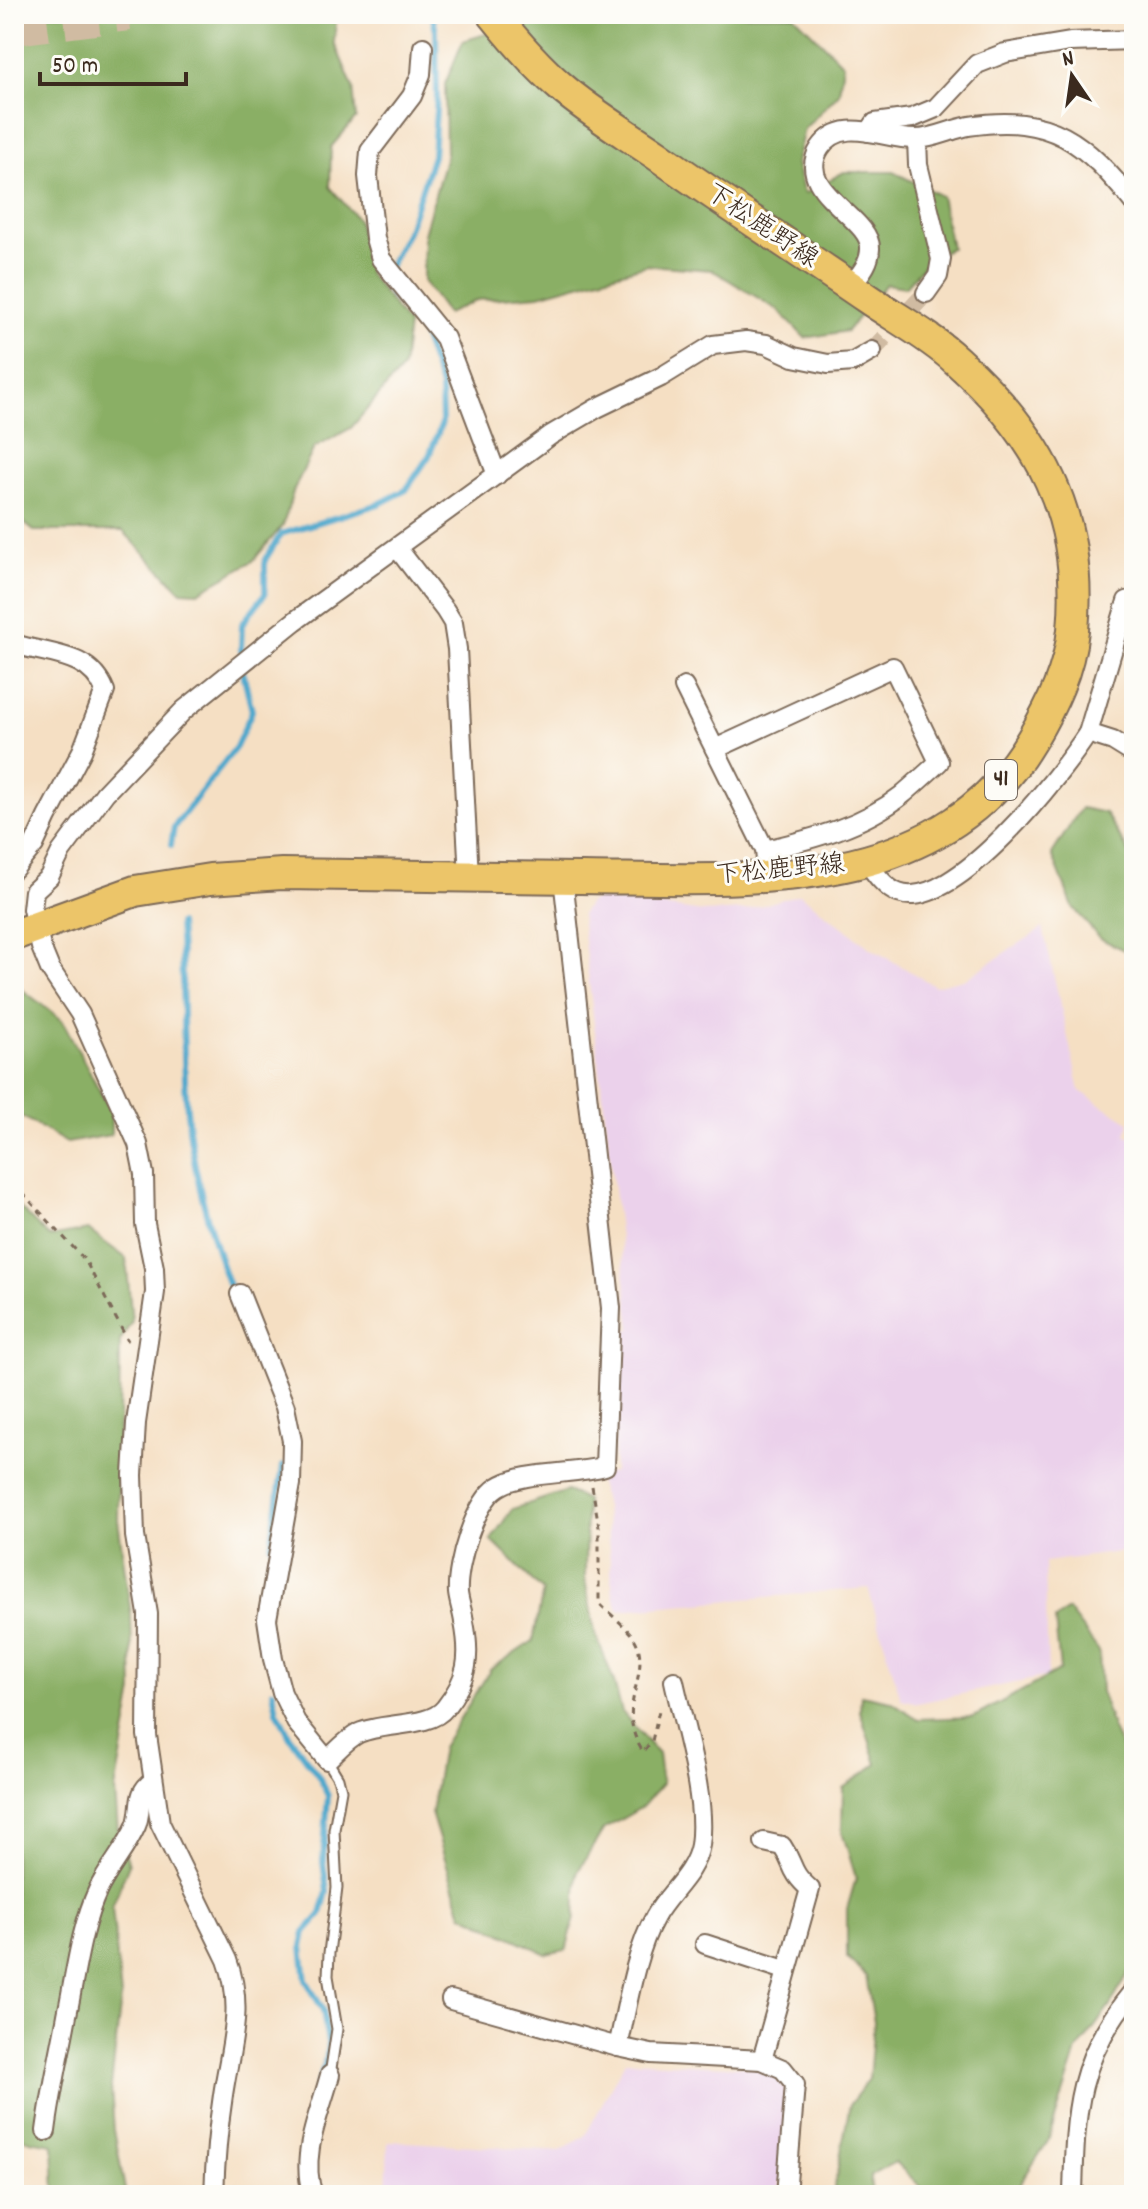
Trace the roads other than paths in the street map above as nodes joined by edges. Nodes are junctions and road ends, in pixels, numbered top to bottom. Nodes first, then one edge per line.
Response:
1 (493, 14) edge
2 (1134, 40) edge
3 (423, 47) dead end
4 (869, 132) junction
5 (917, 139) junction
6 (1134, 203) edge
7 (851, 286) junction
8 (926, 293) tunnel mouth
9 (872, 351) tunnel mouth
10 (497, 475) junction
11 (398, 549) junction
12 (1134, 599) edge
13 (14, 644) edge
14 (684, 687) dead end
15 (1088, 733) junction
16 (715, 749) junction
17 (1134, 754) edge
18 (867, 862) junction
19 (766, 864) junction
20 (14, 869) edge
21 (469, 877) junction
22 (14, 878) edge
23 (563, 878) junction
24 (34, 891) junction
25 (24, 931) edge
26 (240, 1294) dead end
27 (674, 1681) road end
28 (327, 1760) junction
29 (152, 1782) junction
30 (764, 1842) dead end
31 (705, 1944) dead end
32 (785, 1970) junction
33 (1134, 1990) edge
34 (451, 2000) dead end
35 (618, 2047) junction
36 (762, 2060) junction
37 (330, 2075) joint
38 (46, 2131) dead end
39 (214, 2195) edge
40 (313, 2195) edge
41 (786, 2195) edge
42 (1073, 2195) edge

1 - 7 main road, 下松鹿野線 / 41
2 - 4 street
3 - 10 street
4 - 5 street
4 - 7 street
5 - 6 street
5 - 8 street
7 - 18 main road, 下松鹿野線 / 41
9 - 10 street
10 - 11 street
11 - 21 street
11 - 24 street
12 - 15 street
13 - 20 street
14 - 16 street
15 - 17 street
15 - 18 street
16 - 19 street
16 - 19 street
18 - 19 main road, 下松鹿野線 / 41
19 - 23 main road, 下松鹿野線 / 41
21 - 23 main road, 下松鹿野線 / 41
21 - 25 main road, 下松鹿野線 / 41
22 - 24 street
23 - 28 street
24 - 25 street
25 - 29 street
26 - 28 street
27 - 35 street
28 - 37 lane
29 - 38 street
29 - 39 street
30 - 32 street
31 - 32 street
32 - 36 street
33 - 42 street
34 - 35 street
35 - 36 street
36 - 41 street
37 - 40 street

